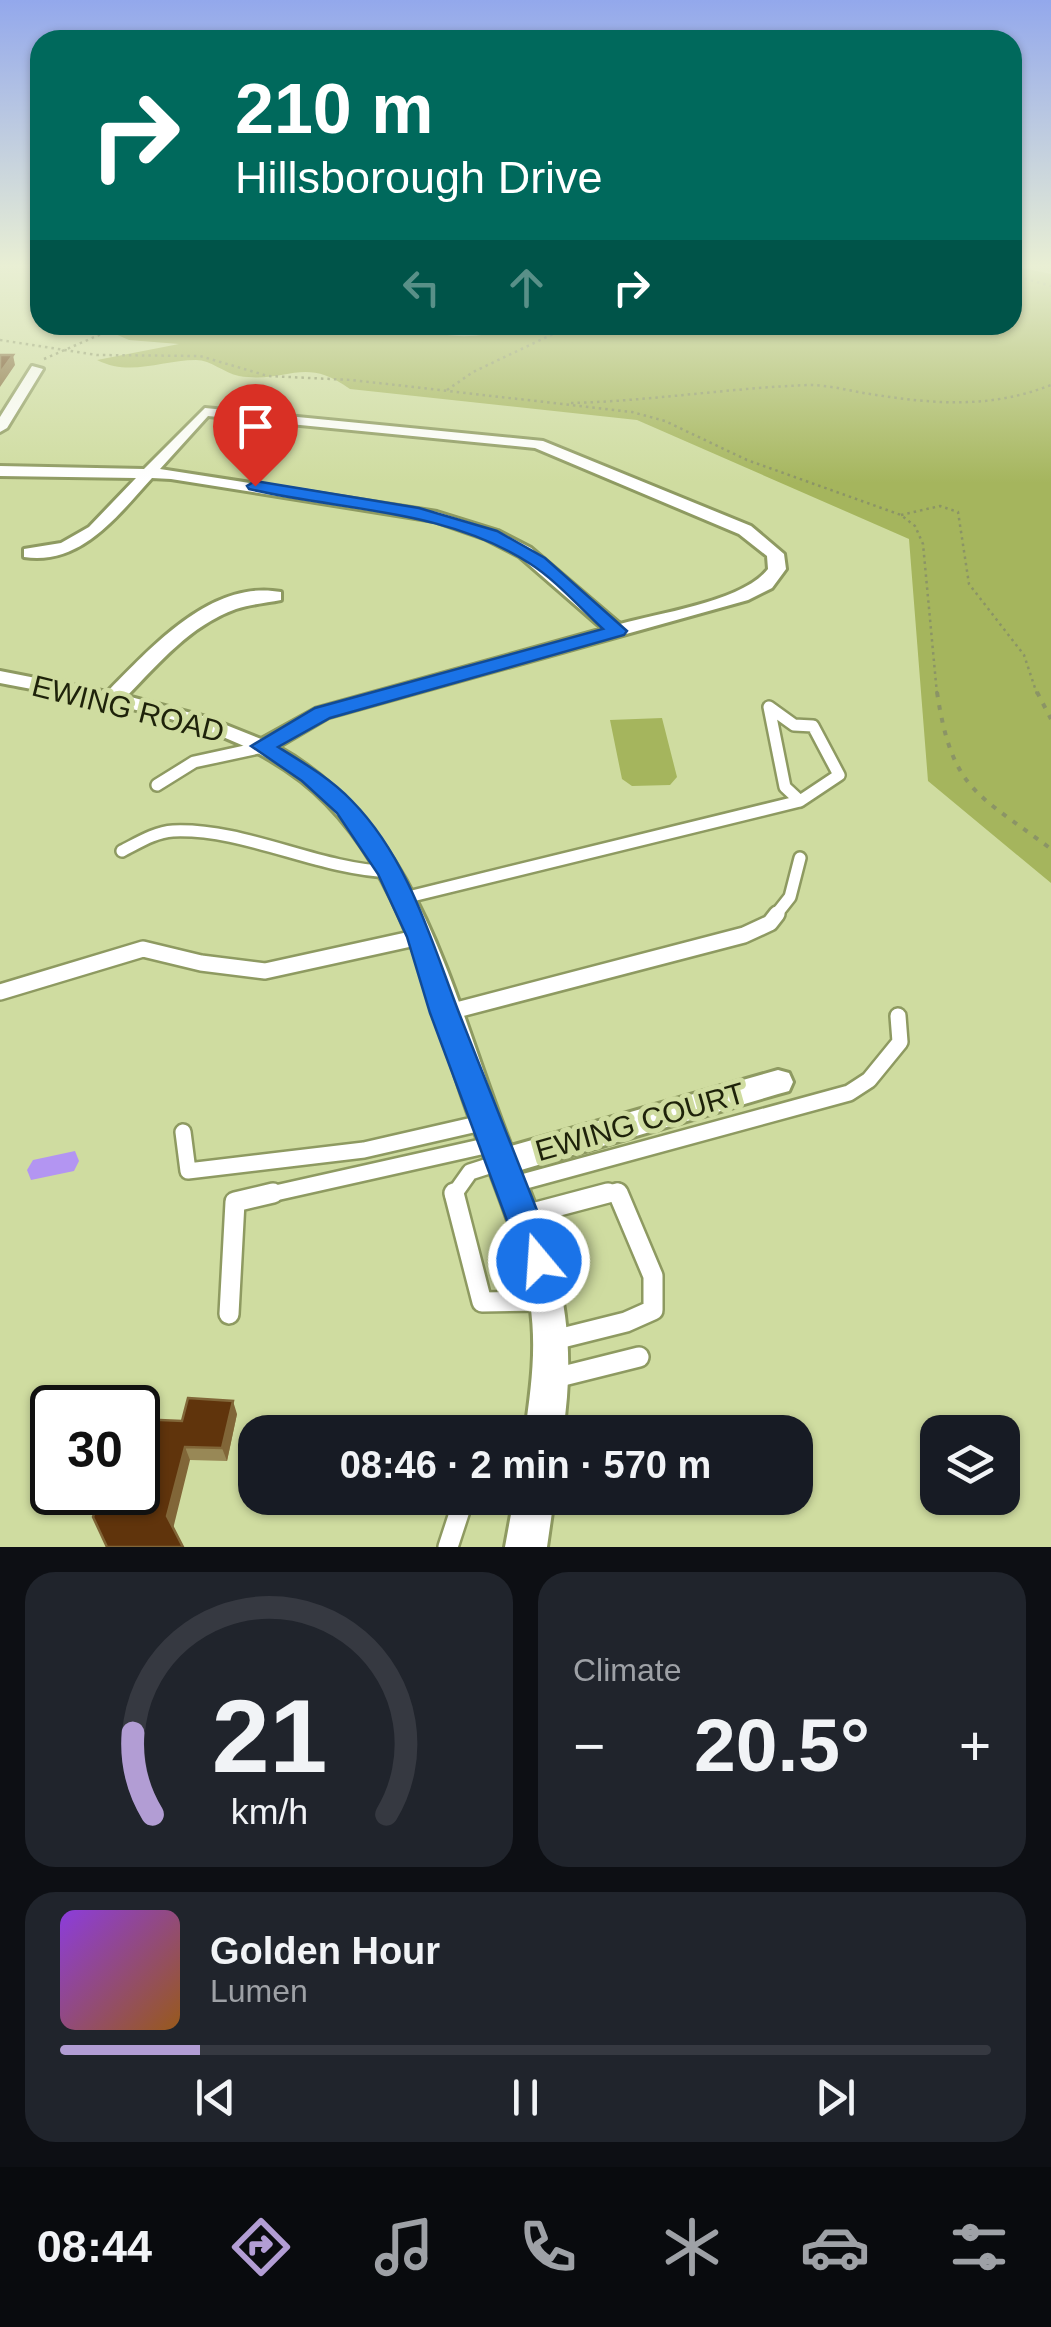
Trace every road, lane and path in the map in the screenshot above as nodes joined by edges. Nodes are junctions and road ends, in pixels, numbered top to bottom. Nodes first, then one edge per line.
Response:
1 (92, 338) edge
2 (544, 338) edge
3 (37, 370) joint
4 (1051, 385) edge
5 (447, 390) dead end
6 (564, 404) dead end
7 (0, 428) edge
8 (0, 470) edge
9 (149, 472) junction
10 (902, 515) dead end
11 (30, 553) dead end
12 (275, 596) dead end
13 (617, 631) junction
14 (0, 677) edge
15 (112, 700) junction
16 (1051, 719) edge
17 (262, 746) junction
18 (157, 785) dead end
19 (800, 802) junction
20 (122, 850) dead end
21 (800, 858) dead end
22 (390, 872) junction
23 (404, 898) junction
24 (420, 937) junction
25 (0, 992) edge
26 (445, 1013) junction
27 (898, 1016) dead end
28 (778, 1082) dead end
29 (183, 1132) dead end
30 (498, 1153) junction
31 (525, 1215) junction
32 (548, 1301) junction
33 (228, 1314) dead end
34 (554, 1340) junction
35 (639, 1357) dead end
36 (551, 1380) junction
37 (546, 1415) edge
38 (458, 1515) edge
39 (531, 1515) edge
40 (448, 1547) edge
41 (526, 1547) edge

1 - 3 path
2 - 5 path
3 - 7 street
4 - 6 path
8 - 9 street
9 - 11 street
9 - 13 street
9 - 13 street
10 - 16 path
12 - 15 street
13 - 17 street
14 - 15 street, EWING ROAD
15 - 17 street, EWING ROAD
17 - 18 lane
17 - 22 street, EWING ROAD
19 - 19 lane
19 - 23 lane
20 - 22 lane
21 - 26 lane
22 - 23 street, EWING ROAD
23 - 24 street, EWING ROAD
24 - 25 lane
24 - 26 street, EWING ROAD
26 - 30 street, EWING ROAD
27 - 30 lane
28 - 30 street, EWING COURT
29 - 30 lane
30 - 31 street, EWING ROAD
30 - 32 lane
30 - 33 lane
31 - 32 street, EWING ROAD
31 - 34 lane
32 - 34 street, EWING ROAD
34 - 36 street, EWING ROAD
35 - 36 lane
36 - 37 street, EWING ROAD
38 - 40 lane
39 - 41 street

